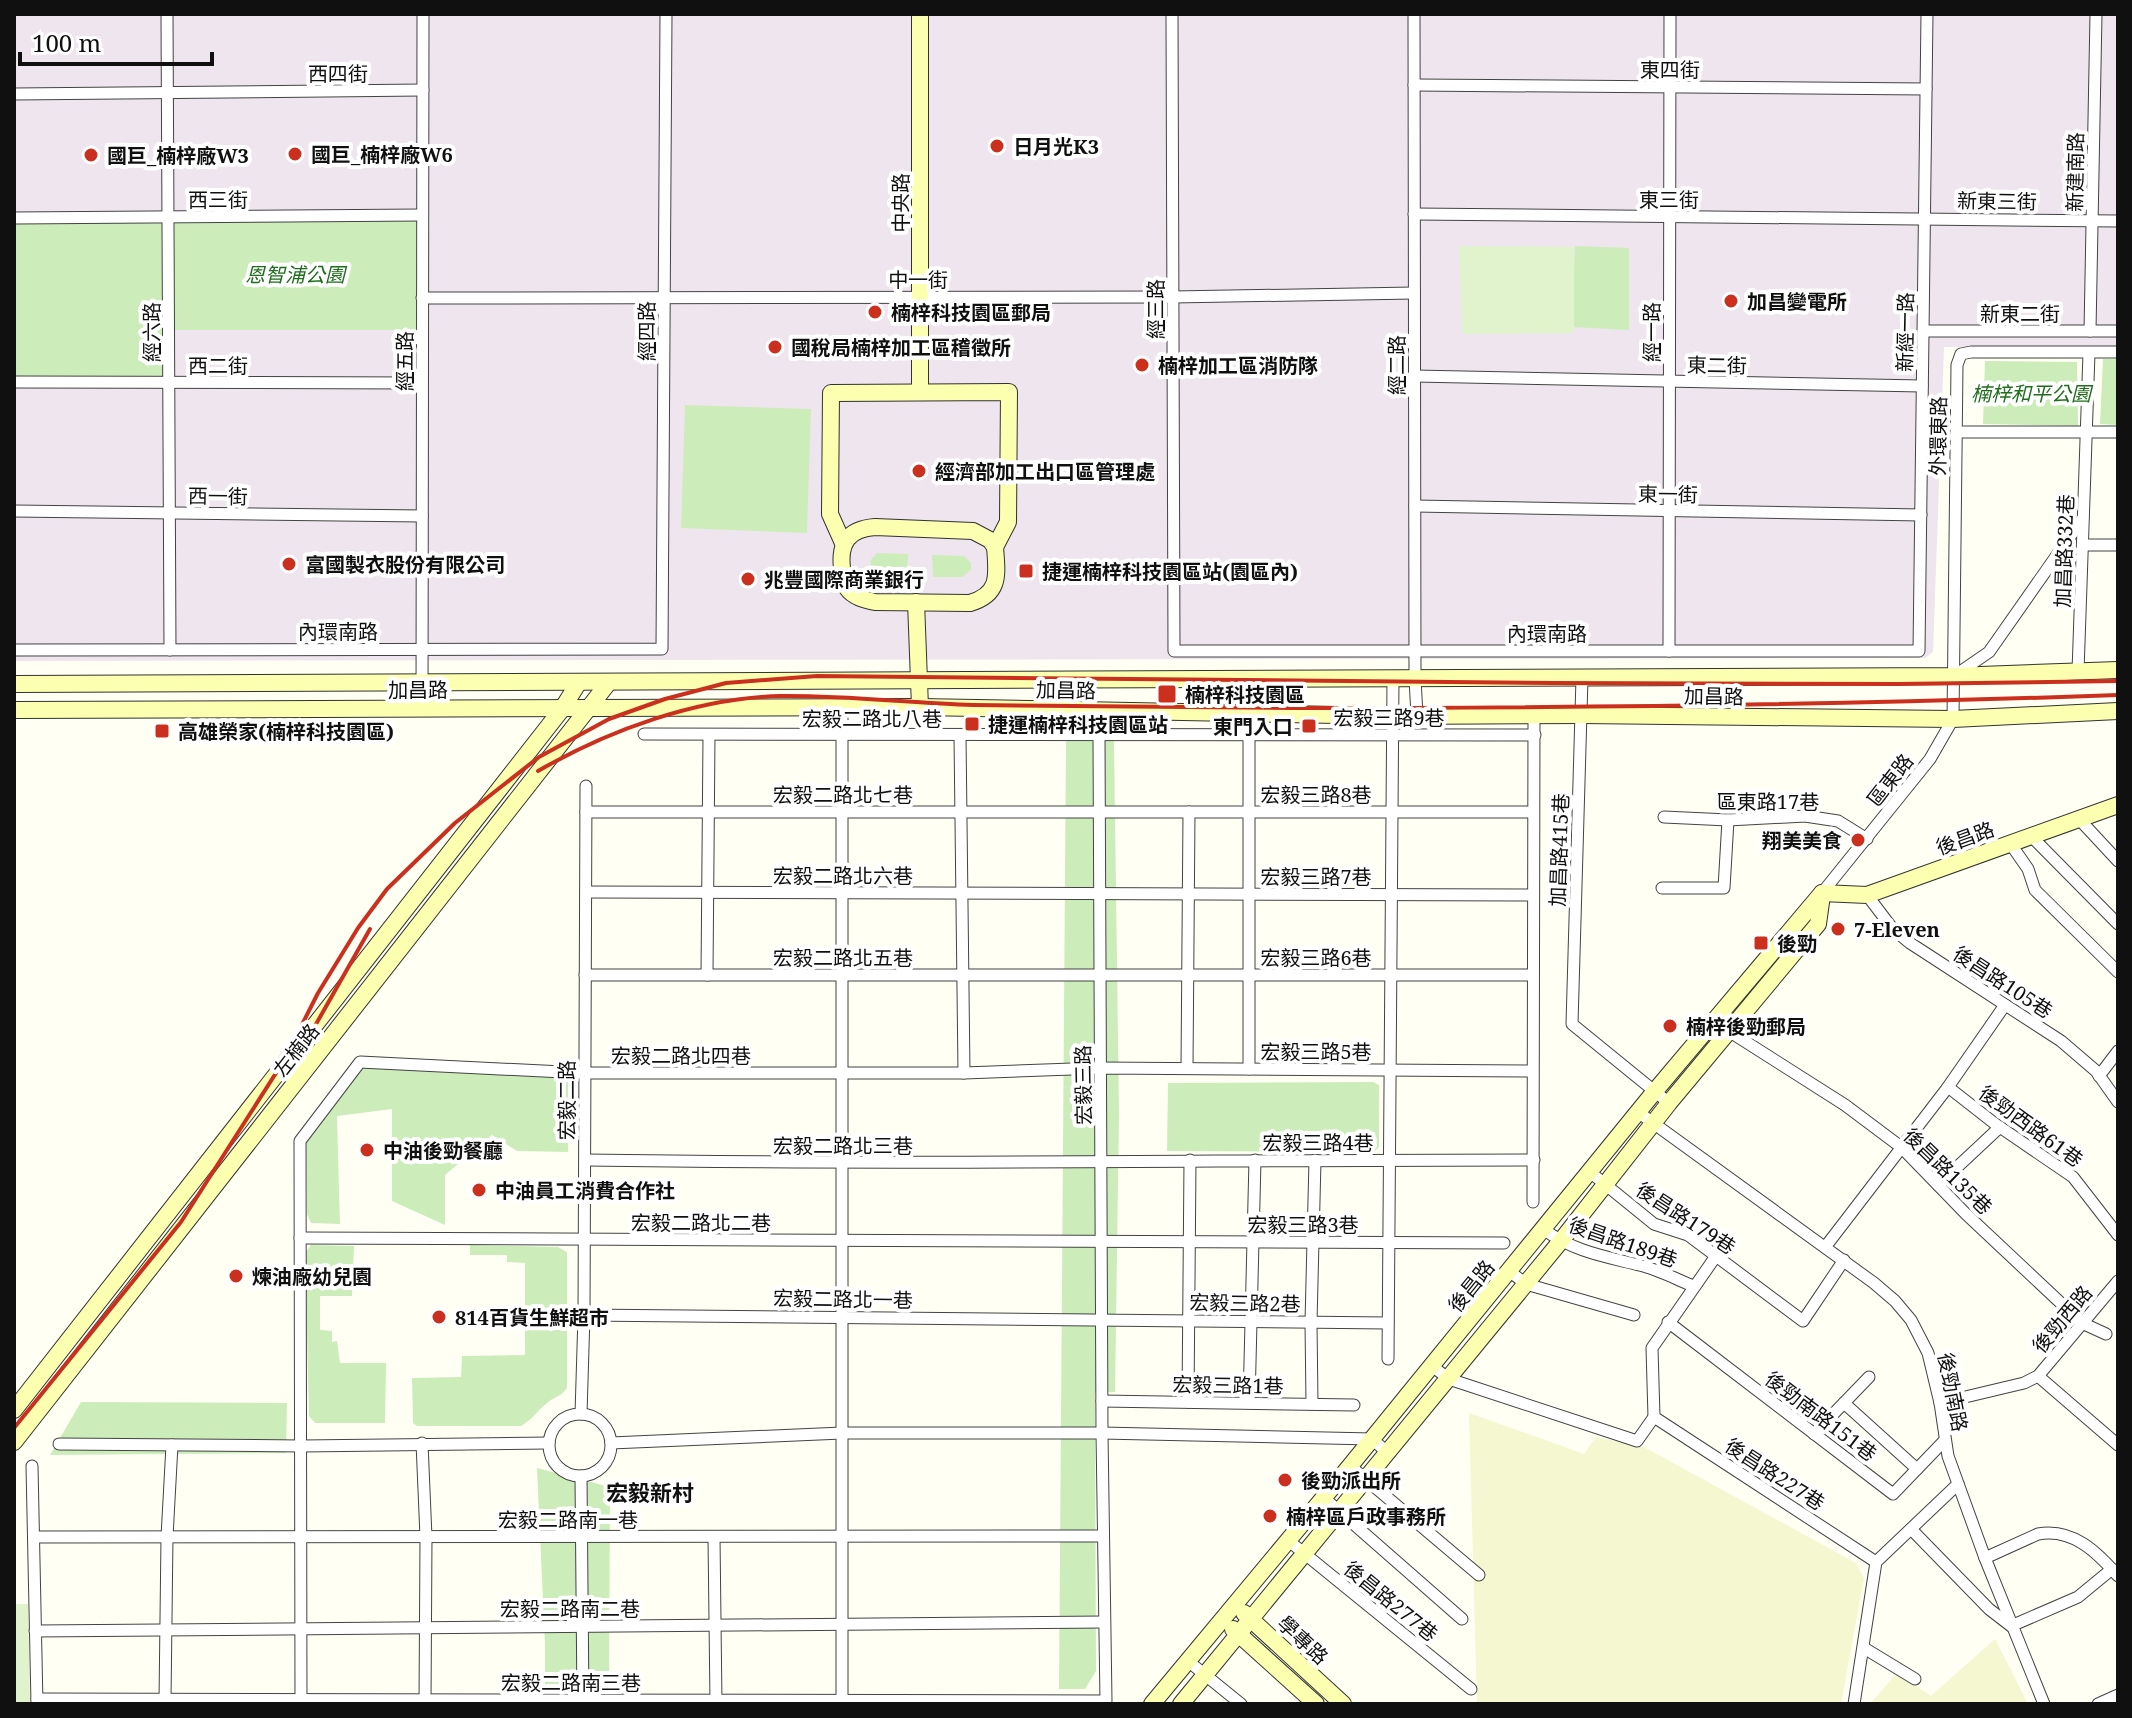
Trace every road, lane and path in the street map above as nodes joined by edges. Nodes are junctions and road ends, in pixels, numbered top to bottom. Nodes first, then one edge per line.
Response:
1 (167, 14) edge
2 (423, 14) edge
3 (666, 14) edge
4 (920, 14) edge
5 (1172, 14) edge
6 (1414, 14) edge
7 (1670, 14) edge
8 (1927, 14) edge
9 (2096, 14) edge
10 (1414, 85) junction
11 (1669, 87) junction
12 (1926, 89) junction
13 (423, 90) junction
14 (168, 93) junction
15 (14, 94) edge
16 (1414, 214) junction
17 (422, 215) junction
18 (168, 217) junction
19 (1669, 217) junction
20 (14, 218) edge
21 (1924, 218) junction
22 (2092, 221) junction
23 (2118, 221) edge
24 (1414, 293) junction
25 (920, 297) junction
26 (1173, 297) junction
27 (422, 298) junction
28 (664, 298) junction
29 (1923, 331) junction
30 (2090, 331) junction
31 (2118, 331) edge
32 (2118, 352) edge
33 (2089, 353) junction
34 (1414, 376) junction
35 (14, 382) edge
36 (169, 382) junction
37 (1669, 382) junction
38 (422, 383) junction
39 (1922, 386) junction
40 (920, 392) junction
41 (1956, 432) junction
42 (2087, 432) junction
43 (2118, 432) edge
44 (1415, 506) junction
45 (14, 511) edge
46 (1669, 512) junction
47 (169, 513) junction
48 (1921, 515) junction
49 (422, 516) junction
50 (2083, 517) junction
51 (843, 543) junction
52 (2083, 545) junction
53 (2118, 545) edge
54 (995, 547) junction
55 (916, 602) junction
56 (422, 649) junction
57 (662, 649) joint
58 (14, 650) edge
59 (170, 650) junction
60 (1174, 651) joint
61 (1415, 651) junction
62 (1669, 651) junction
63 (1919, 651) joint
64 (2118, 670) edge
65 (2078, 672) junction
66 (1953, 676) junction
67 (1393, 678) junction
68 (1415, 678) junction
69 (1582, 678) junction
70 (920, 681) junction
71 (422, 682) junction
72 (579, 682) junction
73 (609, 682) junction
74 (14, 684) edge
75 (842, 707) junction
76 (920, 707) junction
77 (422, 709) junction
78 (562, 709) junction
79 (589, 709) junction
80 (14, 710) edge
81 (2118, 711) edge
82 (1534, 715) junction
83 (1581, 715) junction
84 (1393, 716) junction
85 (1417, 716) junction
86 (1953, 719) junction
87 (644, 734) dead end
88 (1249, 735) junction
89 (1392, 735) junction
90 (1535, 735) junction
91 (709, 736) junction
92 (842, 736) junction
93 (960, 736) junction
94 (1099, 736) junction
95 (586, 786) dead end
96 (2118, 805) edge
97 (586, 812) junction
98 (709, 812) junction
99 (843, 812) junction
100 (961, 812) junction
101 (1099, 812) junction
102 (1189, 812) junction
103 (1249, 812) junction
104 (1392, 812) junction
105 (1533, 812) junction
106 (1664, 817) dead end
107 (2079, 819) junction
108 (1728, 820) junction
109 (2031, 836) junction
110 (1867, 839) junction
111 (2010, 843) junction
112 (2118, 861) edge
113 (1662, 888) dead end
114 (586, 892) junction
115 (708, 892) junction
116 (842, 893) junction
117 (961, 893) junction
118 (1822, 893) junction
119 (1100, 894) junction
120 (1188, 894) junction
121 (1249, 894) junction
122 (1391, 895) junction
123 (1533, 895) junction
124 (1867, 895) junction
125 (2118, 924) edge
126 (2118, 972) edge
127 (585, 975) junction
128 (707, 975) junction
129 (842, 975) junction
130 (962, 975) junction
131 (1100, 975) junction
132 (1188, 975) junction
133 (1249, 975) junction
134 (1391, 975) junction
135 (1532, 975) junction
136 (2005, 1005) junction
137 (1714, 1020) junction
138 (1728, 1031) junction
139 (2118, 1051) edge
140 (1100, 1068) junction
141 (1187, 1068) junction
142 (1249, 1069) junction
143 (1390, 1070) junction
144 (1532, 1071) junction
145 (583, 1073) junction
146 (843, 1073) junction
147 (964, 1073) junction
148 (2099, 1076) junction
149 (1948, 1087) junction
150 (1655, 1091) junction
151 (2118, 1102) edge
152 (1669, 1103) junction
153 (1638, 1112) junction
154 (1653, 1124) junction
155 (2000, 1127) junction
156 (1901, 1147) junction
157 (585, 1160) junction
158 (1102, 1160) junction
159 (1190, 1160) junction
160 (1255, 1160) junction
161 (1315, 1160) junction
162 (1390, 1160) junction
163 (1534, 1160) junction
164 (841, 1164) junction
165 (1590, 1172) junction
166 (1605, 1185) junction
167 (1938, 1185) junction
168 (1533, 1202) dead end
169 (1543, 1229) junction
170 (2118, 1235) edge
171 (300, 1238) junction
172 (584, 1239) junction
173 (842, 1240) junction
174 (1101, 1241) junction
175 (1189, 1241) junction
176 (1252, 1242) junction
177 (1313, 1242) junction
178 (1389, 1242) junction
179 (1560, 1242) junction
180 (1504, 1243) dead end
181 (1826, 1246) junction
182 (1716, 1256) junction
183 (1844, 1260) junction
184 (1509, 1271) junction
185 (2118, 1281) edge
186 (1526, 1284) junction
187 (1693, 1286) junction
188 (584, 1315) junction
189 (1634, 1315) dead end
190 (842, 1317) junction
191 (1101, 1320) junction
192 (1187, 1321) junction
193 (1252, 1322) junction
194 (1311, 1322) junction
195 (1668, 1322) junction
196 (1388, 1323) junction
197 (2082, 1323) junction
198 (2106, 1334) dead end
199 (1388, 1359) dead end
200 (1432, 1366) junction
201 (2038, 1376) junction
202 (1869, 1377) dead end
203 (1449, 1379) junction
204 (1102, 1401) junction
205 (1188, 1402) junction
206 (1249, 1403) junction
207 (1844, 1403) junction
208 (1940, 1403) junction
209 (1312, 1404) junction
210 (1354, 1405) dead end
211 (14, 1410) edge
212 (581, 1414) junction
213 (1654, 1417) junction
214 (842, 1433) junction
215 (1102, 1433) junction
216 (1814, 1434) junction
217 (1372, 1439) junction
218 (1944, 1441) junction
219 (14, 1442) edge
220 (422, 1443) junction
221 (549, 1443) junction
222 (611, 1443) junction
223 (59, 1444) dead end
224 (172, 1445) junction
225 (2118, 1445) edge
226 (302, 1446) junction
227 (1388, 1453) junction
228 (32, 1466) dead end
229 (1350, 1466) junction
230 (1917, 1469) junction
231 (581, 1476) junction
232 (1367, 1478) junction
233 (1958, 1484) junction
234 (1324, 1498) junction
235 (1340, 1511) junction
236 (1911, 1529) junction
237 (1103, 1536) junction
238 (34, 1537) junction
239 (167, 1537) junction
240 (301, 1537) junction
241 (426, 1537) junction
242 (583, 1537) junction
243 (714, 1537) junction
244 (842, 1537) junction
245 (1289, 1541) junction
246 (1305, 1554) junction
247 (1985, 1558) junction
248 (1876, 1562) junction
249 (2115, 1573) edge
250 (1479, 1575) dead end
251 (1235, 1606) junction
252 (1223, 1619) junction
253 (1251, 1619) junction
254 (1462, 1619) dead end
255 (1104, 1622) junction
256 (842, 1624) junction
257 (715, 1625) junction
258 (583, 1626) junction
259 (2011, 1626) junction
260 (425, 1628) junction
261 (301, 1629) junction
262 (166, 1630) junction
263 (35, 1631) junction
264 (1238, 1634) junction
265 (1864, 1648) junction
266 (1188, 1661) junction
267 (1205, 1675) junction
268 (1915, 1679) dead end
269 (1471, 1689) dead end
270 (2118, 1695) edge
271 (165, 1700) junction
272 (1106, 1701) joint
273 (37, 1702) edge
274 (301, 1702) edge
275 (425, 1702) edge
276 (583, 1702) edge
277 (716, 1702) edge
278 (842, 1702) edge
279 (1153, 1704) edge
280 (1181, 1704) edge
281 (1241, 1704) edge
282 (1316, 1704) edge
283 (1343, 1704) edge
284 (1854, 1704) edge
285 (2044, 1704) edge
286 (2098, 1704) edge

1 - 14 street, 經六路
2 - 13 street, 經五路
3 - 28 street, 經四路
4 - 25 street, 中央路
5 - 26 street, 經三路
6 - 10 street, 經二路
7 - 11 street, 經一路
8 - 12 street, 新經一路
9 - 22 street, 新建南路
10 - 11 street, 東四街
10 - 16 street, 經二路
11 - 12 street, 東四街
11 - 19 street, 經一路
12 - 21 street, 新經一路
13 - 14 street, 西四街
13 - 17 street, 經五路
14 - 15 street, 西四街
14 - 18 street, 經六路
16 - 19 street, 東三街
16 - 24 street, 經二路
17 - 18 street, 西三街
17 - 27 street, 經五路
18 - 20 street, 西三街
18 - 36 street, 經六路
19 - 21 street, 東三街
19 - 37 street, 經一路
21 - 22 street, 新東三街
21 - 29 street, 新經一路
22 - 23 street, 新東三街
22 - 30 street, 新建南路
24 - 26 street, 中一街
24 - 34 street, 經二路
25 - 26 street, 中一街
25 - 28 street, 中一街
25 - 40 street, 中央路
26 - 60 street, 經三路
27 - 28 street, 中一街
27 - 38 street, 經五路
28 - 57 street, 經四路
29 - 30 street, 新東二街
29 - 39 street, 新經一路
30 - 31 street, 新東二街
32 - 33 street, 外環東路
33 - 41 street, 外環東路
33 - 42 street, 加昌路332巷
34 - 37 street, 東二街
34 - 44 street, 經二路
35 - 36 street, 西二街
36 - 38 street, 西二街
36 - 47 street, 經六路
37 - 39 street, 東二街
37 - 46 street, 經一路
38 - 49 street, 經五路
39 - 48 street, 新經一路
40 - 51 street
40 - 54 street
41 - 42 street
41 - 66 street, 外環東路
42 - 43 street
42 - 50 street, 加昌路332巷
44 - 46 street, 東一街
44 - 61 street, 經二路
45 - 47 street, 西一街
46 - 48 street, 東一街
46 - 62 street, 經一路
47 - 49 street, 西一街
47 - 59 street, 經六路
48 - 63 street, 新經一路
49 - 56 street, 經五路
50 - 52 street, 加昌路332巷
50 - 66 street
51 - 54 street
51 - 55 street
52 - 53 street
52 - 65 street, 加昌路332巷
54 - 55 street
55 - 70 street
56 - 57 street, 內環南路
56 - 59 street, 內環南路
56 - 71 street, 經五路
58 - 59 street, 內環南路
60 - 61 street, 內環南路
61 - 62 street, 內環南路
61 - 68 street, 經二路
62 - 63 street, 內環南路
64 - 65 street, 加昌路
65 - 66 street, 加昌路
66 - 69 street, 加昌路
66 - 86 street, 區東路
67 - 68 street, 加昌路
67 - 70 street, 加昌路
67 - 84 street
68 - 69 street, 加昌路
68 - 85 street, 經二路
69 - 83 street, 加昌路415巷
70 - 73 street, 加昌路
70 - 76 street
71 - 72 street, 加昌路
71 - 74 street, 加昌路
71 - 77 street, 經五路
72 - 73 street, 加昌路
72 - 78 street, 左楠路
73 - 79 street, 左楠路
75 - 76 street, 加昌路
75 - 79 street, 加昌路
75 - 92 street
76 - 84 street, 加昌路
77 - 78 street, 加昌路
77 - 80 street, 加昌路
78 - 79 street, 加昌路
78 - 211 street, 左楠路
79 - 219 street, 左楠路
81 - 86 street, 加昌路
82 - 83 street, 加昌路
82 - 85 street, 加昌路
82 - 90 street
83 - 86 street, 加昌路
83 - 150 street, 加昌路415巷
84 - 85 street, 加昌路
84 - 89 street
86 - 110 street, 區東路
87 - 91 street, 宏毅二路北八巷
88 - 89 street, 宏毅三路9巷
88 - 94 street, 宏毅三路9巷
88 - 103 street
89 - 90 street, 宏毅三路9巷
89 - 104 street
90 - 105 street
91 - 92 street, 宏毅二路北八巷
91 - 98 street
92 - 93 street, 宏毅二路北八巷
92 - 99 street
93 - 94 street, 宏毅二路北八巷
93 - 100 street
94 - 101 street, 宏毅三路
95 - 97 street, 宏毅二路
96 - 107 street, 後昌路
97 - 98 street, 宏毅二路北七巷
97 - 114 street, 宏毅二路
98 - 99 street, 宏毅二路北七巷
98 - 115 street
99 - 100 street, 宏毅二路北七巷
99 - 116 street
100 - 101 street, 宏毅二路北七巷
100 - 117 street
101 - 102 street, 宏毅三路8巷
101 - 119 street, 宏毅三路
102 - 103 street, 宏毅三路8巷
102 - 120 street
103 - 104 street, 宏毅三路8巷
103 - 121 street
104 - 105 street, 宏毅三路8巷
104 - 122 street
105 - 123 street
106 - 108 street, 區東路17巷
107 - 109 street, 後昌路
107 - 112 street
108 - 110 street, 區東路17巷
108 - 113 street
109 - 111 street, 後昌路
109 - 125 street
110 - 118 street, 區東路
111 - 124 street, 後昌路
111 - 126 street
114 - 115 street, 宏毅二路北六巷
114 - 127 street, 宏毅二路
115 - 116 street, 宏毅二路北六巷
115 - 128 street
116 - 117 street, 宏毅二路北六巷
116 - 129 street
117 - 119 street, 宏毅二路北六巷
117 - 130 street
118 - 124 street, 後昌路
118 - 137 street, 後昌路
118 - 138 street, 後昌路
119 - 120 street, 宏毅三路7巷
119 - 131 street, 宏毅三路
120 - 121 street, 宏毅三路7巷
120 - 132 street
121 - 122 street, 宏毅三路7巷
121 - 133 street
122 - 123 street, 宏毅三路7巷
122 - 134 street
123 - 135 street
124 - 136 street, 後昌路105巷
127 - 128 street, 宏毅二路北五巷
127 - 145 street, 宏毅二路
128 - 129 street, 宏毅二路北五巷
129 - 130 street, 宏毅二路北五巷
129 - 146 street
130 - 131 street, 宏毅二路北五巷
130 - 147 street
131 - 132 street, 宏毅三路6巷
131 - 140 street, 宏毅三路
132 - 133 street, 宏毅三路6巷
132 - 141 street
133 - 134 street, 宏毅三路6巷
133 - 142 street
134 - 135 street, 宏毅三路6巷
134 - 143 street
135 - 144 street
136 - 148 street, 後昌路105巷
136 - 149 street
137 - 138 street, 後昌路135巷
137 - 150 street, 後昌路
138 - 152 street, 後昌路
138 - 156 street, 後昌路135巷
139 - 148 street
140 - 141 street, 宏毅三路5巷
140 - 147 street, 宏毅二路北四巷
140 - 158 street, 宏毅三路
141 - 142 street, 宏毅三路5巷
142 - 143 street, 宏毅三路5巷
143 - 144 street, 宏毅三路5巷
143 - 162 street
144 - 163 street
145 - 146 street, 宏毅二路北四巷
145 - 157 street, 宏毅二路
145 - 171 street, 宏毅二路北四巷
146 - 147 street, 宏毅二路北四巷
146 - 164 street
148 - 151 street, 後昌路105巷
149 - 155 street, 後勁西路61巷
149 - 156 street
150 - 152 street
150 - 153 street, 後昌路
152 - 154 street, 後昌路
153 - 154 street, 後勁南路
153 - 165 street, 後昌路
154 - 166 street, 後昌路
154 - 181 street, 後勁南路
155 - 167 street
155 - 170 street, 後勁西路61巷
156 - 167 street, 後昌路135巷
156 - 181 street
157 - 164 street, 宏毅二路北三巷
157 - 172 street, 宏毅二路
158 - 159 street, 宏毅三路4巷
158 - 164 street, 宏毅二路北三巷
158 - 174 street, 宏毅三路
159 - 160 street, 宏毅三路4巷
159 - 175 street
160 - 161 street, 宏毅三路4巷
160 - 176 street
161 - 162 street, 宏毅三路4巷
161 - 177 street
162 - 163 street, 宏毅三路4巷
162 - 178 street
163 - 168 street
164 - 173 street
165 - 166 street, 後昌路179巷
165 - 169 street, 後昌路
166 - 179 street, 後昌路
166 - 182 street, 後昌路179巷
167 - 197 street, 後昌路135巷
169 - 179 street, 後昌路189巷
169 - 184 street, 後昌路
171 - 172 street, 宏毅二路北二巷
171 - 226 street
172 - 173 street, 宏毅二路北二巷
172 - 188 street, 宏毅二路
173 - 174 street, 宏毅二路北二巷
173 - 190 street
174 - 175 street, 宏毅三路3巷
174 - 191 street, 宏毅三路
175 - 176 street, 宏毅三路3巷
175 - 192 street
176 - 177 street, 宏毅三路3巷
176 - 193 street
177 - 178 street, 宏毅三路3巷
177 - 194 street
178 - 180 street, 宏毅三路3巷
178 - 196 street
179 - 186 street, 後昌路
179 - 187 street, 後昌路189巷
181 - 183 street, 後勁南路
182 - 183 street, 後昌路179巷
182 - 187 street
183 - 208 street, 後勁南路
184 - 186 street
184 - 200 street, 後昌路
185 - 197 street, 後勁西路
186 - 189 street
186 - 203 street, 後昌路
187 - 195 street
188 - 190 street, 宏毅二路北一巷
188 - 212 street, 宏毅二路
190 - 191 street, 宏毅二路北一巷
190 - 214 street
191 - 192 street, 宏毅三路2巷
191 - 204 street, 宏毅三路
192 - 193 street, 宏毅三路2巷
192 - 205 street
193 - 194 street, 宏毅三路2巷
193 - 206 street
194 - 196 street, 宏毅三路2巷
194 - 209 street
195 - 213 street
195 - 216 street, 後勁南路151巷
196 - 199 street
197 - 198 street, 後昌路135巷
197 - 201 street, 後勁西路
200 - 203 street
200 - 217 street, 後昌路
201 - 208 street, 後勁西路
201 - 225 street
202 - 207 street
203 - 213 street
203 - 227 street, 後昌路
204 - 205 street, 宏毅三路1巷
204 - 215 street, 宏毅三路
205 - 206 street, 宏毅三路1巷
206 - 209 street, 宏毅三路1巷
207 - 216 street
207 - 230 street
208 - 218 street, 後勁南路
209 - 210 street, 宏毅三路1巷
212 - 221 street
212 - 222 street
213 - 248 street, 後昌路227巷
214 - 215 street
214 - 222 street
214 - 244 street
215 - 217 street
215 - 237 street, 宏毅三路
216 - 230 street, 後勁南路151巷
217 - 227 street
217 - 229 street, 後昌路
218 - 230 street, 後勁南路151巷
218 - 233 street, 後勁南路
220 - 221 street
220 - 226 street
220 - 241 street
221 - 231 street
222 - 231 street
223 - 224 street
224 - 226 street
224 - 239 street
226 - 240 street
227 - 232 street, 後昌路
228 - 238 street
229 - 232 street
229 - 234 street, 後昌路
231 - 242 street
232 - 235 street, 後昌路
232 - 250 street
233 - 236 street
233 - 247 street, 後勁南路
234 - 235 street
234 - 245 street, 後昌路
235 - 246 street, 後昌路
235 - 254 street
236 - 248 street
236 - 259 street
237 - 244 street, 宏毅二路南一巷
237 - 255 street, 宏毅三路
238 - 239 street, 宏毅二路南一巷
238 - 263 street
239 - 240 street, 宏毅二路南一巷
239 - 262 street
240 - 241 street, 宏毅二路南一巷
240 - 261 street
241 - 242 street, 宏毅二路南一巷
241 - 260 street
242 - 243 street, 宏毅二路南一巷
242 - 258 street
243 - 244 street, 宏毅二路南一巷
243 - 257 street
244 - 256 street
245 - 246 street, 後昌路277巷
245 - 251 street, 後昌路
246 - 253 street, 後昌路
246 - 269 street, 後昌路277巷
247 - 249 street
247 - 259 street, 後勁南路
248 - 265 street
249 - 259 street
251 - 252 street, 後昌路
251 - 253 street, 學專路
252 - 264 street, 學專路
252 - 266 street, 後昌路
253 - 264 street, 後昌路
253 - 283 street, 學專路
255 - 256 street, 宏毅二路南二巷
255 - 272 street, 宏毅三路
256 - 257 street, 宏毅二路南二巷
256 - 278 street
257 - 258 street, 宏毅二路南二巷
257 - 277 street
258 - 260 street, 宏毅二路南二巷
258 - 276 street
259 - 285 street, 後勁南路
260 - 261 street, 宏毅二路南二巷
260 - 275 street
261 - 262 street, 宏毅二路南二巷
261 - 274 street
262 - 263 street, 宏毅二路南二巷
262 - 271 street
263 - 273 street
264 - 267 street, 後昌路
264 - 282 street, 學專路
265 - 268 street
265 - 284 street
266 - 267 street
266 - 279 street, 後昌路
267 - 280 street, 後昌路
267 - 281 street
270 - 286 street
271 - 273 street, 宏毅二路南三巷
271 - 274 street, 宏毅二路南三巷
272 - 278 street, 宏毅二路南三巷
274 - 275 street, 宏毅二路南三巷
275 - 276 street, 宏毅二路南三巷
276 - 277 street, 宏毅二路南三巷
277 - 278 street, 宏毅二路南三巷

